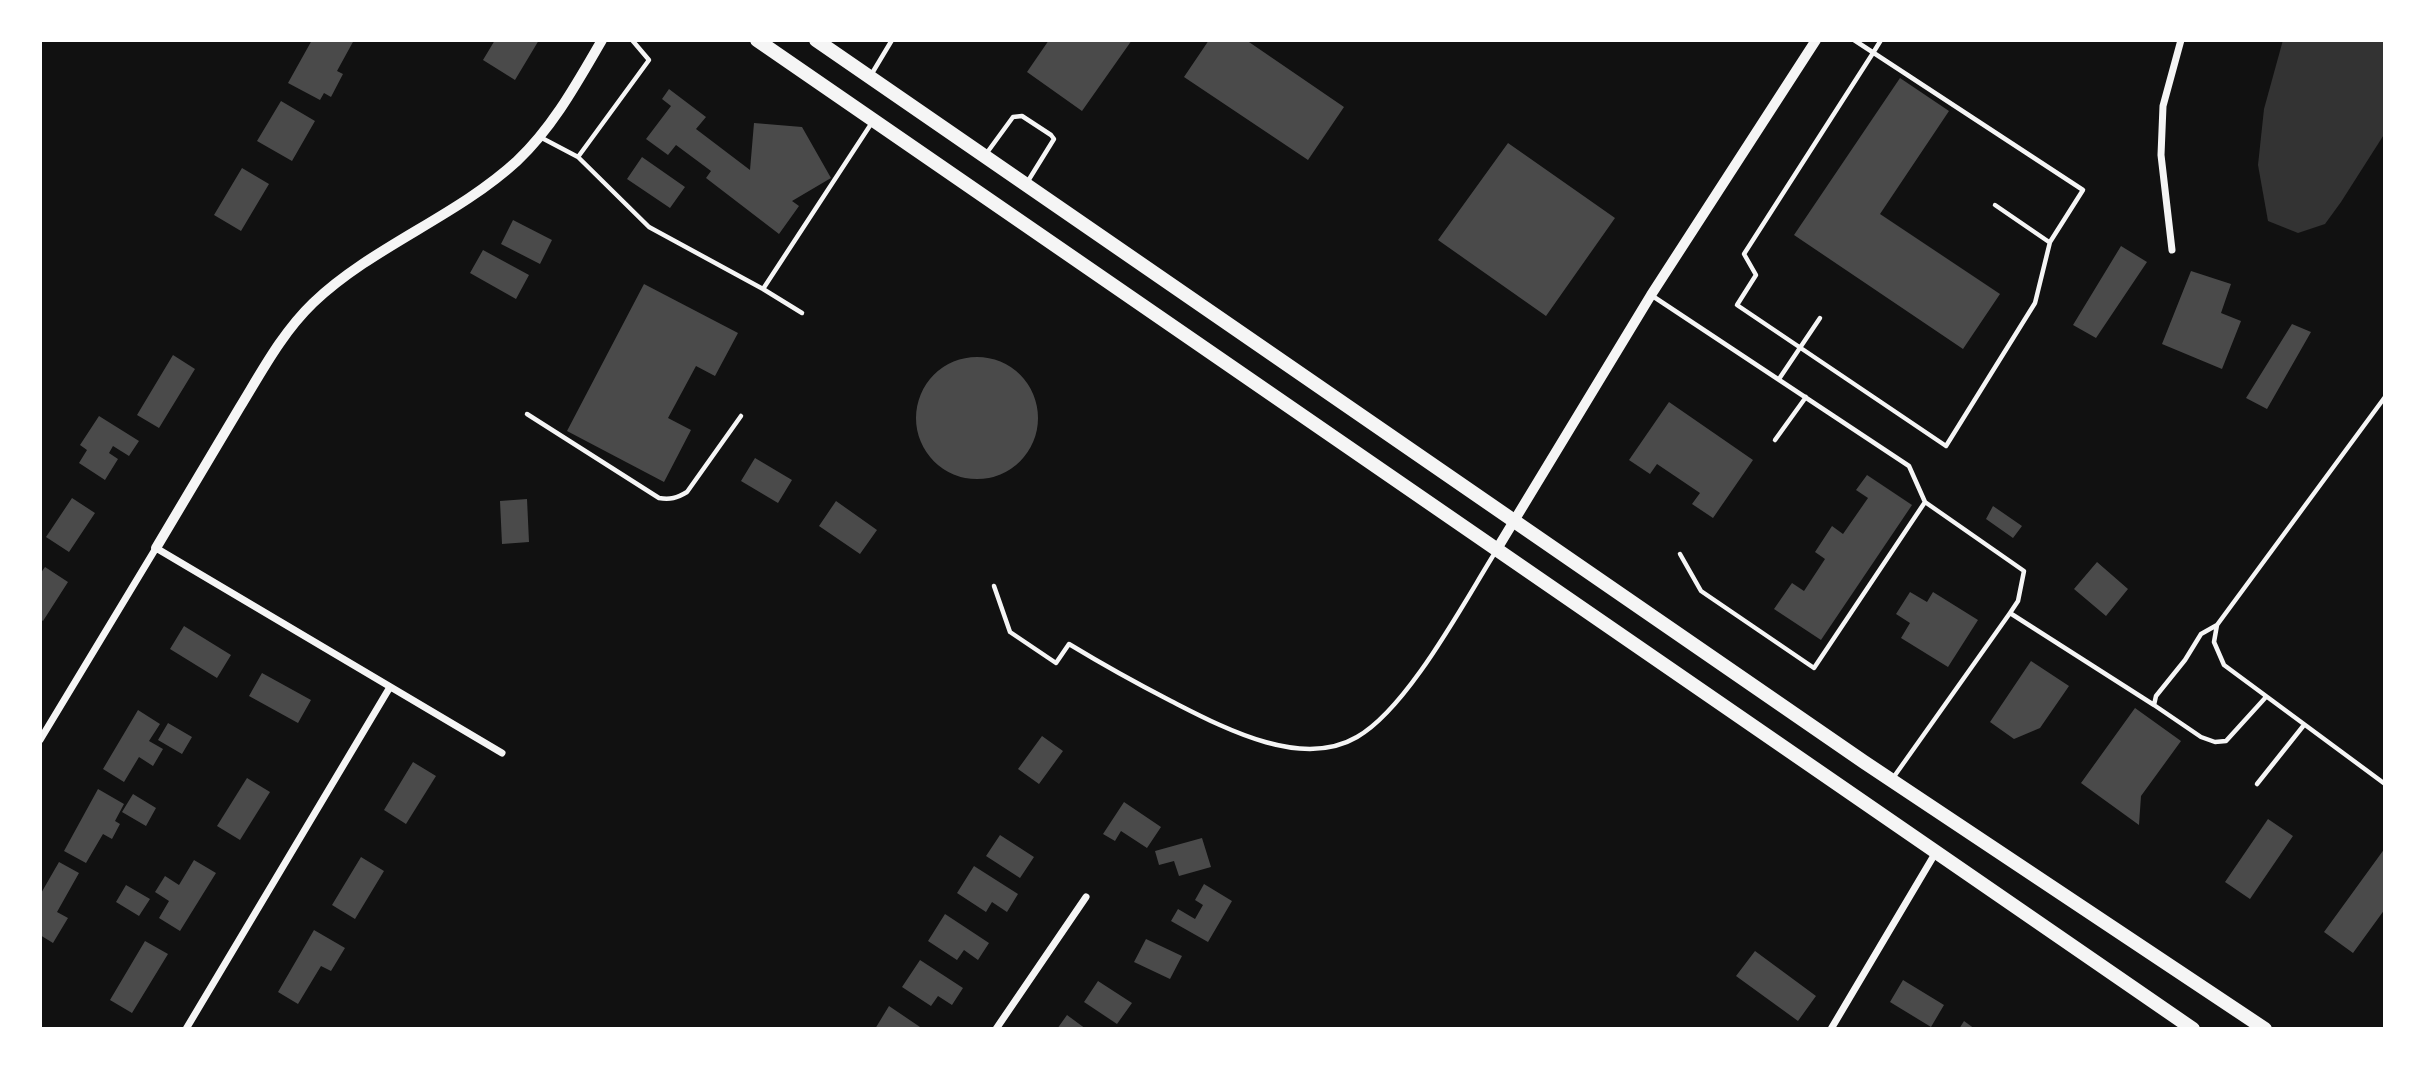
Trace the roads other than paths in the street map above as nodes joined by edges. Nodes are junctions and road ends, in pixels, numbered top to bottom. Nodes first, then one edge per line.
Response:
1 (602, 40) edge
2 (632, 40) edge
3 (757, 40) edge
4 (816, 40) edge
5 (892, 40) edge
6 (1816, 40) edge
7 (1854, 40) edge
8 (1881, 40) edge
9 (2181, 40) edge
10 (1873, 53) junction
11 (869, 77) junction
12 (873, 120) junction
13 (540, 137) junction
14 (578, 156) junction
15 (984, 156) junction
16 (1025, 184) junction
17 (1995, 205) dead end
18 (2050, 242) junction
19 (2172, 250) dead end
20 (764, 289) junction
21 (1651, 295) junction
22 (802, 313) dead end
23 (1820, 318) dead end
24 (1801, 348) junction
25 (1779, 379) junction
26 (1806, 397) junction
27 (2385, 397) edge
28 (527, 414) dead end
29 (741, 416) dead end
30 (1775, 440) dead end
31 (1925, 502) junction
32 (1513, 520) junction
33 (156, 548) junction
34 (1497, 549) junction
35 (1680, 554) dead end
36 (994, 586) dead end
37 (2010, 613) junction
38 (2217, 625) junction
39 (390, 687) junction
40 (2266, 697) junction
41 (2154, 705) junction
42 (2304, 725) junction
43 (40, 740) edge
44 (502, 753) dead end
45 (1892, 780) junction
46 (2257, 784) dead end
47 (2385, 784) edge
48 (1936, 852) junction
49 (1086, 897) dead end
50 (186, 1029) edge
51 (996, 1029) edge
52 (1831, 1029) edge
53 (2193, 1029) edge
54 (2265, 1029) edge

1 - 13 street
2 - 14 lane
3 - 12 main road
4 - 11 main road
5 - 11 lane
6 - 21 street
7 - 10 lane
8 - 10 lane
9 - 19 street
10 - 18 lane
10 - 24 lane
11 - 15 main road
12 - 20 lane
12 - 34 main road
13 - 14 lane
13 - 33 street
14 - 20 lane
15 - 16 main road
15 - 16 lane
16 - 32 main road
17 - 18 lane
18 - 24 lane
20 - 22 lane
21 - 25 lane
21 - 32 street
23 - 24 lane
24 - 25 lane
25 - 26 lane
26 - 30 lane
26 - 31 lane
27 - 38 lane
28 - 29 lane
31 - 35 lane
31 - 37 lane
32 - 34 street
32 - 45 main road
33 - 39 street
33 - 43 street
34 - 36 lane
34 - 48 main road
37 - 41 lane
37 - 45 lane
38 - 40 lane
38 - 41 lane
39 - 44 street
39 - 50 street
40 - 41 lane
40 - 42 lane
42 - 46 lane
42 - 47 lane
45 - 54 main road
48 - 52 street
48 - 53 main road
49 - 51 street

